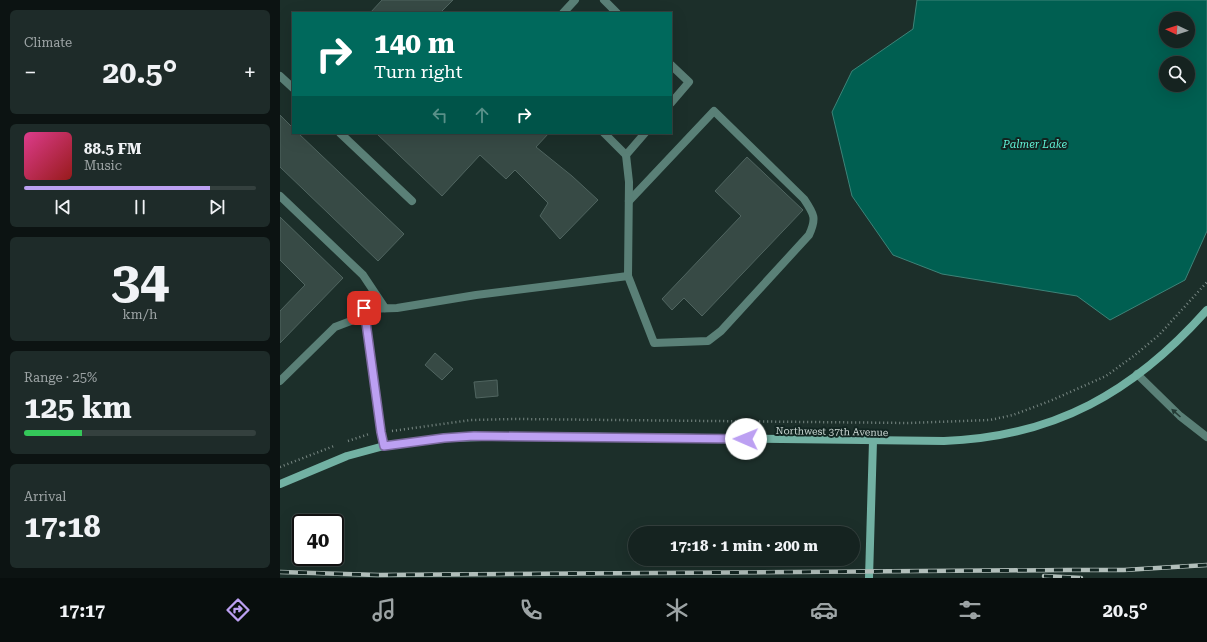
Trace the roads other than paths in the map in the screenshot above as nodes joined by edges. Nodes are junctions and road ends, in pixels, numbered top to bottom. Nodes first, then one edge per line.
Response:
1 (575, 0) edge
2 (604, 0) edge
3 (564, 12) edge
4 (616, 12) edge
5 (672, 66) edge
6 (280, 76) edge
7 (292, 87) edge
8 (672, 102) edge
9 (341, 134) edge
10 (605, 134) edge
11 (644, 134) edge
12 (626, 155) junction
13 (280, 196) edge
14 (412, 201) dead end
15 (629, 201) junction
16 (628, 276) junction
17 (385, 308) junction
18 (1207, 310) edge
19 (364, 316) junction
20 (1138, 374) junction
21 (280, 380) edge
22 (1207, 437) edge
23 (873, 441) junction
24 (384, 446) junction
25 (280, 484) edge
26 (869, 578) edge

1 - 3 street
2 - 4 street
5 - 8 street
6 - 7 street
9 - 14 street
10 - 12 street
11 - 12 street
12 - 15 street
13 - 17 street
15 - 16 street
15 - 16 street
16 - 17 street
17 - 19 street
18 - 20 street, Northwest 37th Avenue
19 - 21 street
19 - 24 street
22 -> 20 street
20 - 23 street, Northwest 37th Avenue
23 - 24 street, Northwest 37th Avenue
23 - 26 street
24 - 25 street, Northwest 37th Avenue

